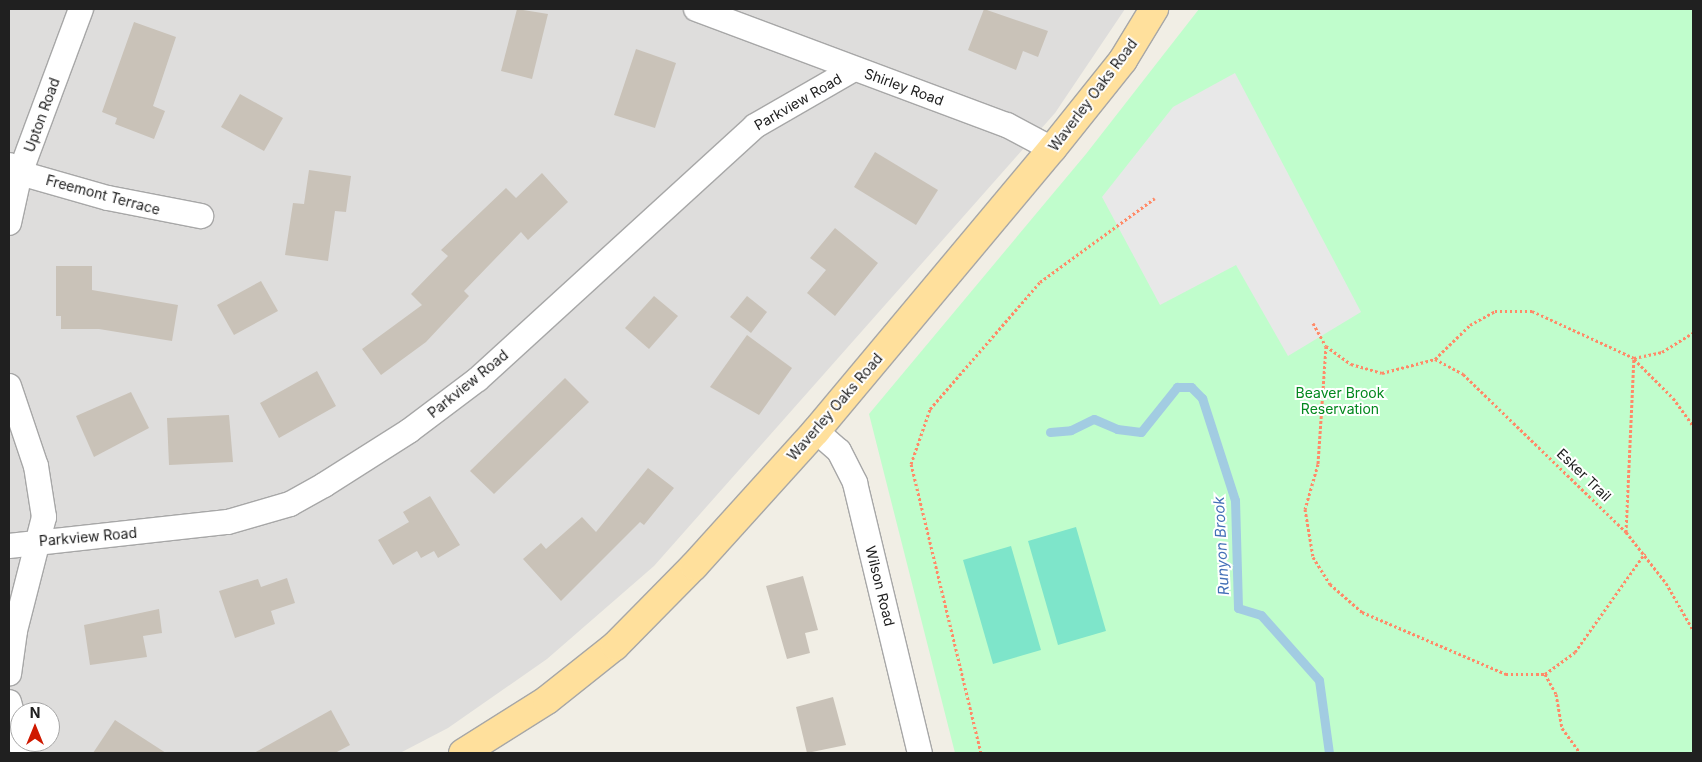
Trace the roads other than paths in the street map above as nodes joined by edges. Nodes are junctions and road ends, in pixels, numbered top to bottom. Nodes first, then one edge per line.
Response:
1 (81, 9) edge
2 (696, 9) edge
3 (1154, 9) edge
4 (854, 69) junction
5 (1052, 149) junction
6 (14, 169) edge
7 (201, 216) dead end
8 (9, 222) edge
9 (9, 386) edge
10 (816, 431) junction
11 (40, 541) junction
12 (9, 546) edge
13 (9, 674) edge
14 (9, 702) edge
15 (23, 753) edge
16 (463, 753) edge
17 (920, 753) edge

1 - 6 street, Upton Road
2 - 4 street, Shirley Road
3 - 5 main road, Waverley Oaks Road
4 - 5 street, Shirley Road
4 - 11 street, Parkview Road
5 - 10 main road, Waverley Oaks Road
6 - 7 street, Freemont Terrace
6 - 8 street, Upton Road
9 - 11 street
10 - 16 main road, Waverley Oaks Road
10 - 17 street, Wilson Road
11 - 12 street, Parkview Road
11 - 13 street
14 - 15 street

